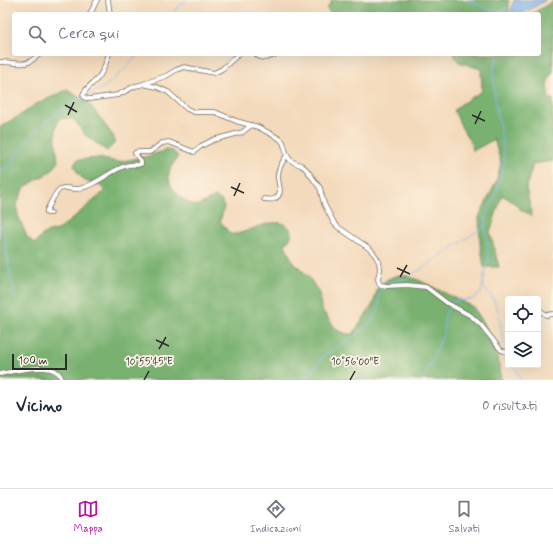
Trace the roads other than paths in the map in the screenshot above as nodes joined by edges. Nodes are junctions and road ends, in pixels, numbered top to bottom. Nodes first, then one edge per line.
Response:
1 (97, 0) edge
2 (108, 0) edge
3 (91, 12) edge
4 (110, 12) edge
5 (37, 56) edge
6 (108, 56) edge
7 (237, 56) edge
8 (257, 56) edge
9 (272, 56) edge
10 (0, 62) edge
11 (143, 84) junction
12 (251, 125) junction
13 (287, 154) junction
14 (264, 199) dead end
15 (51, 213) dead end
16 (541, 311) edge
17 (553, 314) edge
18 (505, 352) edge
19 (0, 374) edge
20 (62, 380) edge

1 - 3 street
2 - 4 street
5 - 10 street
6 - 11 street
7 - 11 street
8 - 9 street
11 - 12 street
12 - 13 street
12 - 15 street
13 - 14 street
13 - 18 street
16 - 17 street
19 - 20 street

